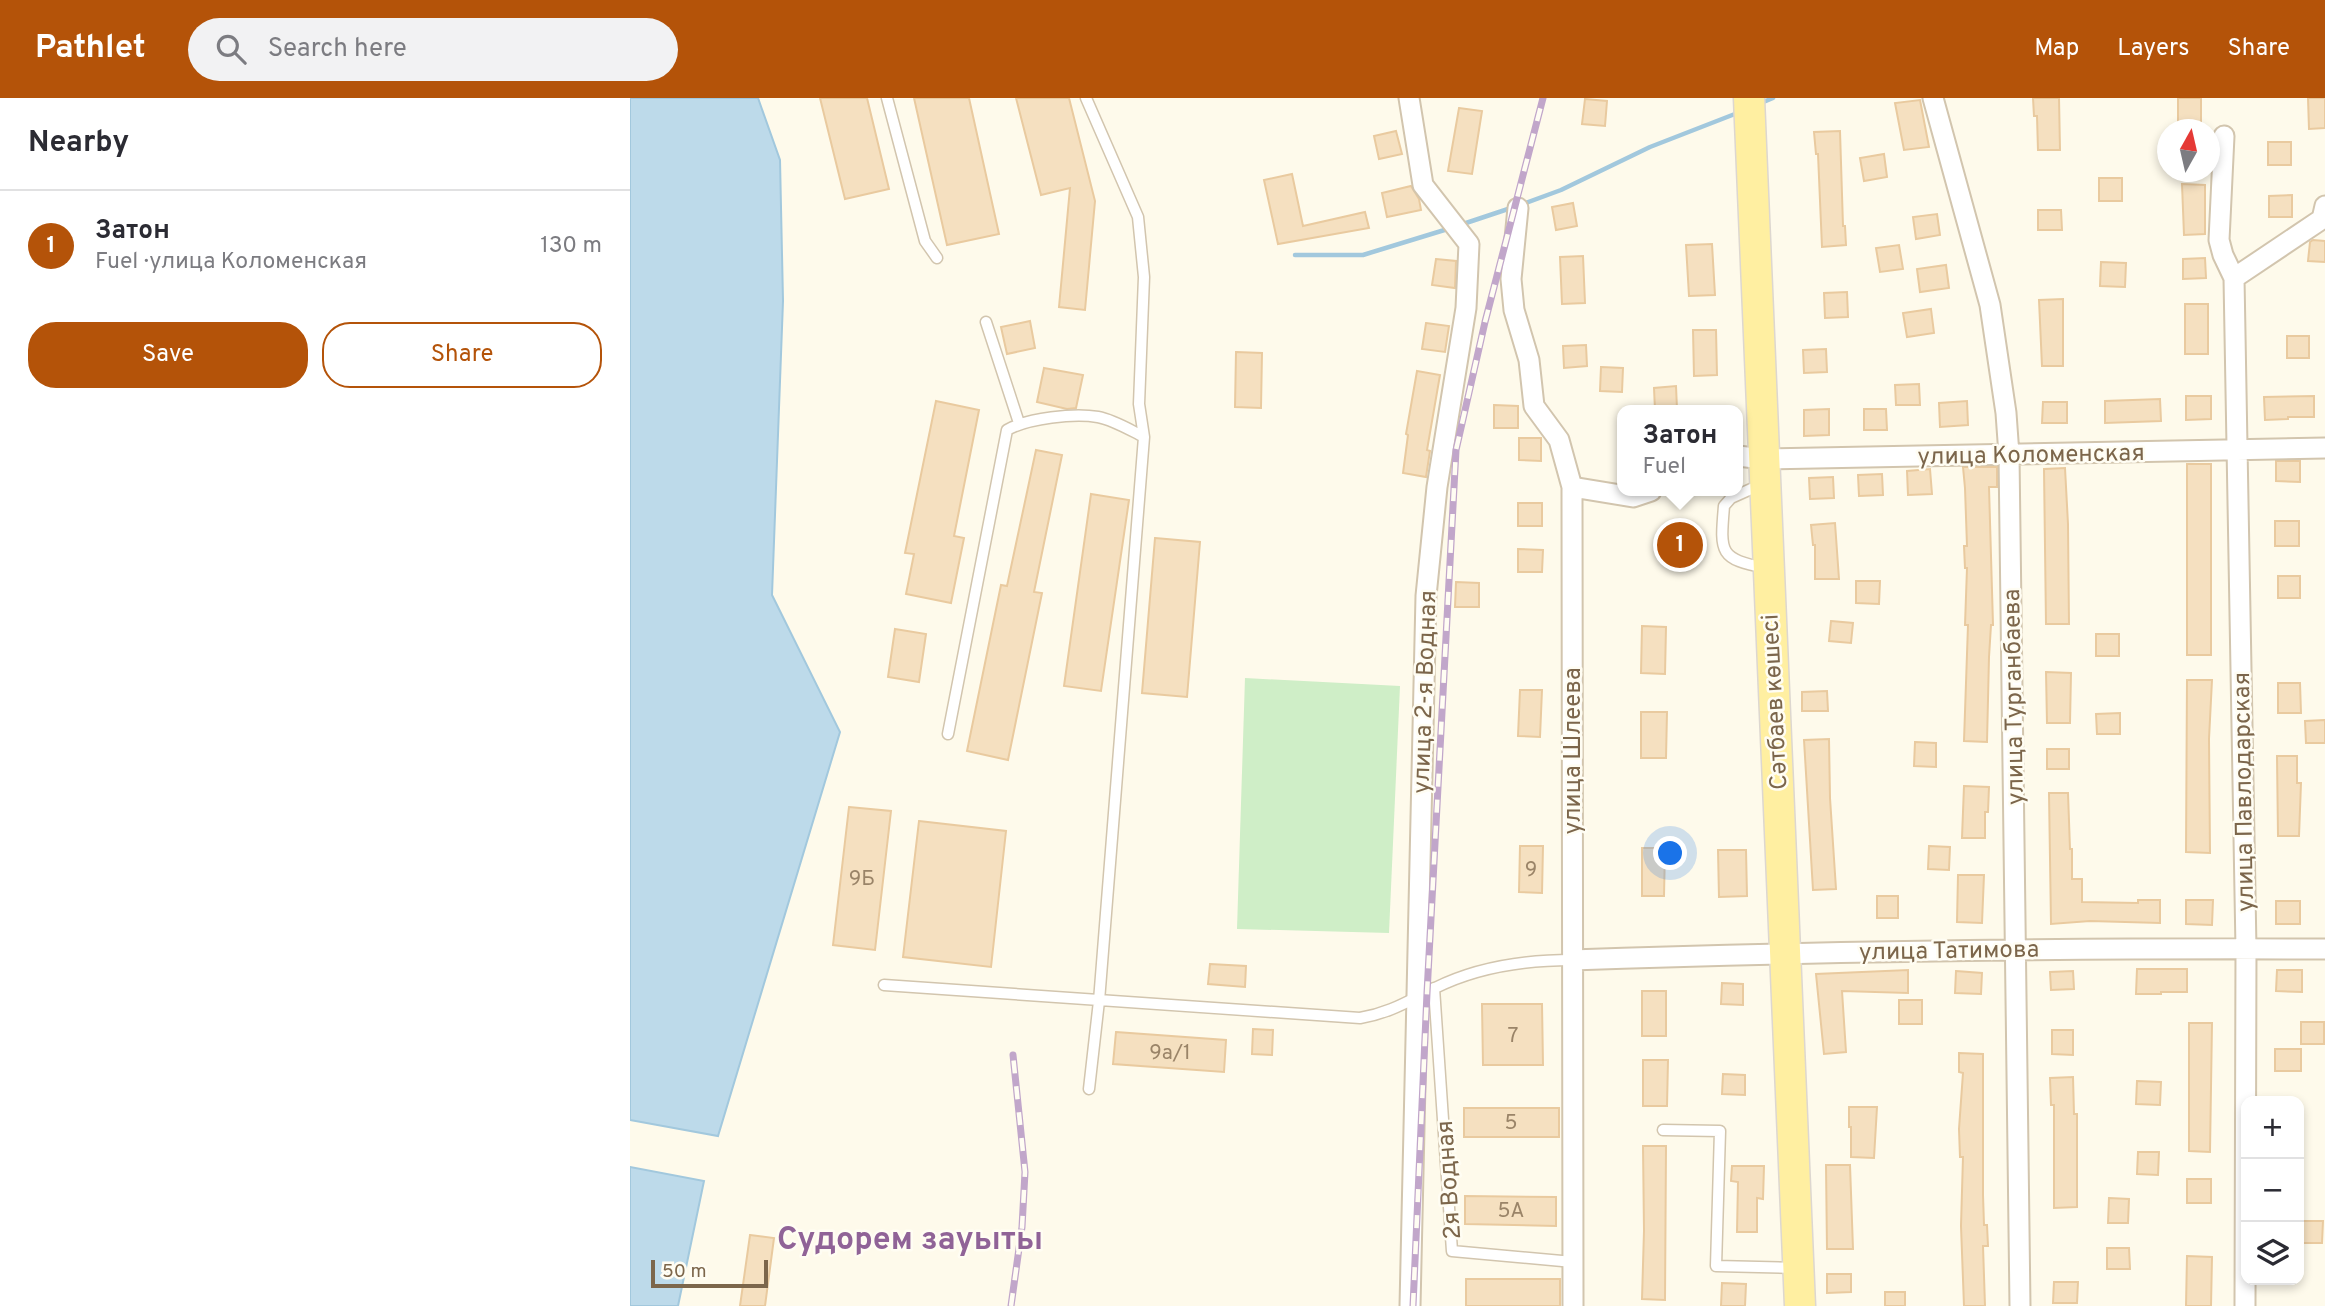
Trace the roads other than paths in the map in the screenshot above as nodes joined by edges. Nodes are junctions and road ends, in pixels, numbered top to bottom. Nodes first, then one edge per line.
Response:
1 (887, 98) edge
2 (1086, 98) edge
3 (1409, 98) edge
4 (1933, 98) edge
5 (1749, 108) edge
6 (2224, 136) dead end
7 (1518, 208) dead end
8 (2324, 215) edge
9 (937, 258) dead end
10 (2234, 278) junction
11 (986, 322) dead end
12 (1019, 423) junction
13 (1144, 437) junction
14 (2325, 447) edge
15 (2238, 449) junction
16 (2009, 455) junction
17 (1755, 466) edge
18 (1743, 482) edge
19 (1572, 487) junction
20 (1617, 494) edge
21 (1732, 496) edge
22 (1768, 568) junction
23 (947, 734) dead end
24 (2016, 949) junction
25 (2246, 949) junction
26 (2325, 949) edge
27 (1785, 952) junction
28 (1572, 960) junction
29 (884, 985) dead end
30 (1434, 988) junction
31 (1416, 997) junction
32 (1099, 1001) junction
33 (1089, 1089) dead end
34 (1663, 1130) dead end
35 (1573, 1262) junction
36 (1800, 1268) junction
37 (1410, 1306) edge
38 (1573, 1306) edge
39 (1800, 1306) edge
40 (2020, 1306) edge
41 (2245, 1306) edge

1 - 9 lane
2 - 13 lane
3 - 31 street, улица 2-я Водная
4 - 16 street, улица Турганбаева
5 - 17 main road, Сәтбаев көшесі
6 - 10 street, улица Павлодарская
7 - 19 street, улица Шлеева
8 - 10 street
10 - 15 street, улица Павлодарская
11 - 12 lane
12 - 13 lane
12 - 23 lane
13 - 32 lane
14 - 15 street, улица Коломенская
15 - 16 street, улица Коломенская
15 - 25 street, улица Павлодарская
16 - 17 street, улица Коломенская
16 - 24 street, улица Турганбаева
17 - 18 lane
17 - 22 main road, Сәтбаев көшесі
19 - 20 street
19 - 28 street, улица Шлеева
21 - 22 lane
22 - 27 main road, Сәтбаев көшесі
24 - 25 street, улица Татимова
24 - 27 street, улица Татимова
24 - 40 street, улица Турганбаева
25 - 26 street, улица Татимова
25 - 41 street, улица Павлодарская
27 - 28 street, улица Татимова
27 - 36 main road, Сәтбаев көшесі
28 - 30 lane
28 - 35 street, улица Шлеева
29 - 32 lane
30 - 31 lane
30 - 35 lane, 2я Водная
31 - 32 lane
31 - 37 street, улица 2-я Водная
32 - 33 lane
34 - 36 lane
35 - 38 street, улица Шлеева
36 - 39 main road, Сәтбаев көшесі

